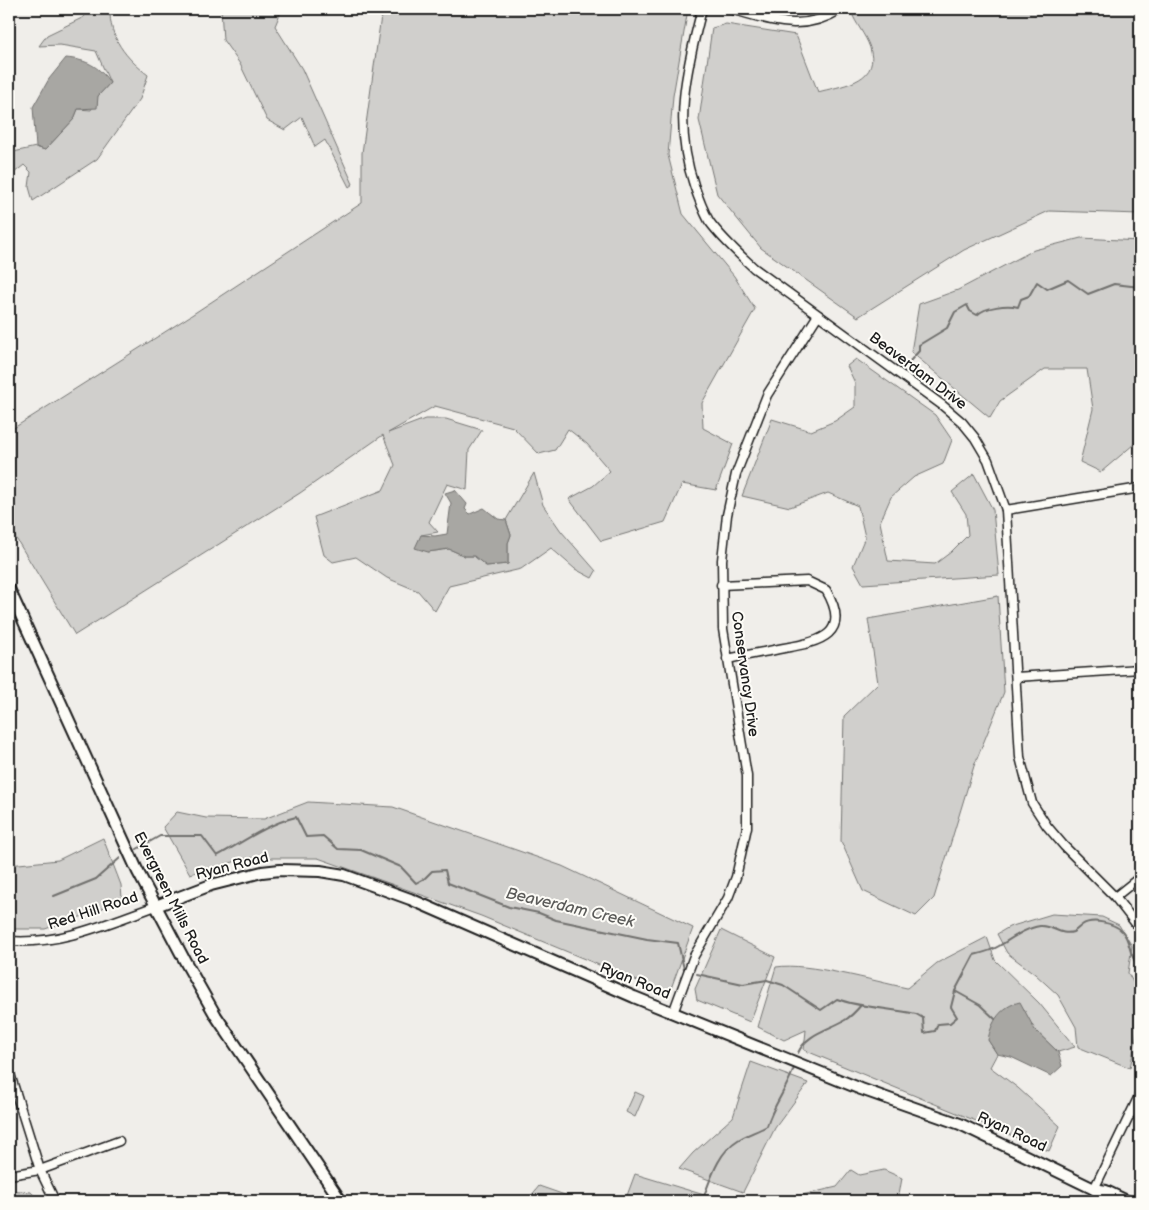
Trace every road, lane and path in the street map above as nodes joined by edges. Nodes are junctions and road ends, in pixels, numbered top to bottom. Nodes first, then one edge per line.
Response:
1 (702, 9) edge
2 (730, 9) edge
3 (841, 9) edge
4 (818, 315) junction
5 (1140, 488) edge
6 (1006, 510) junction
7 (721, 585) junction
8 (9, 589) edge
9 (727, 659) junction
10 (1140, 669) edge
11 (1016, 677) junction
12 (1140, 877) edge
13 (1115, 897) junction
14 (156, 906) junction
15 (1140, 929) edge
16 (9, 941) edge
17 (673, 1013) junction
18 (9, 1071) edge
19 (1140, 1094) edge
20 (120, 1141) dead end
21 (40, 1170) junction
22 (9, 1175) edge
23 (1094, 1189) junction
24 (55, 1201) edge
25 (341, 1201) edge
26 (1108, 1201) edge
27 (1127, 1201) edge

1 - 4 street, Beaverdam Drive
2 - 3 street
4 - 6 street, Beaverdam Drive
4 - 7 street, Conservancy Drive
5 - 6 street
6 - 11 street, Beaverdam Drive
7 - 9 street, Conservancy Drive
7 - 9 street
8 - 14 main road, Evergreen Mills Road
9 - 17 street, Conservancy Drive
10 - 11 street
11 - 13 street, Beaverdam Drive
12 - 13 street
13 - 15 street, Beaverdam Drive
14 - 16 street, Red Hill Road
14 - 17 main road, Ryan Road
14 - 25 main road, Evergreen Mills Road
17 - 23 main road, Ryan Road
18 - 21 street
19 - 23 street
20 - 21 street
21 - 22 street
21 - 24 street
23 - 26 main road, Ryan Road
23 - 27 main road, Ryan Road

